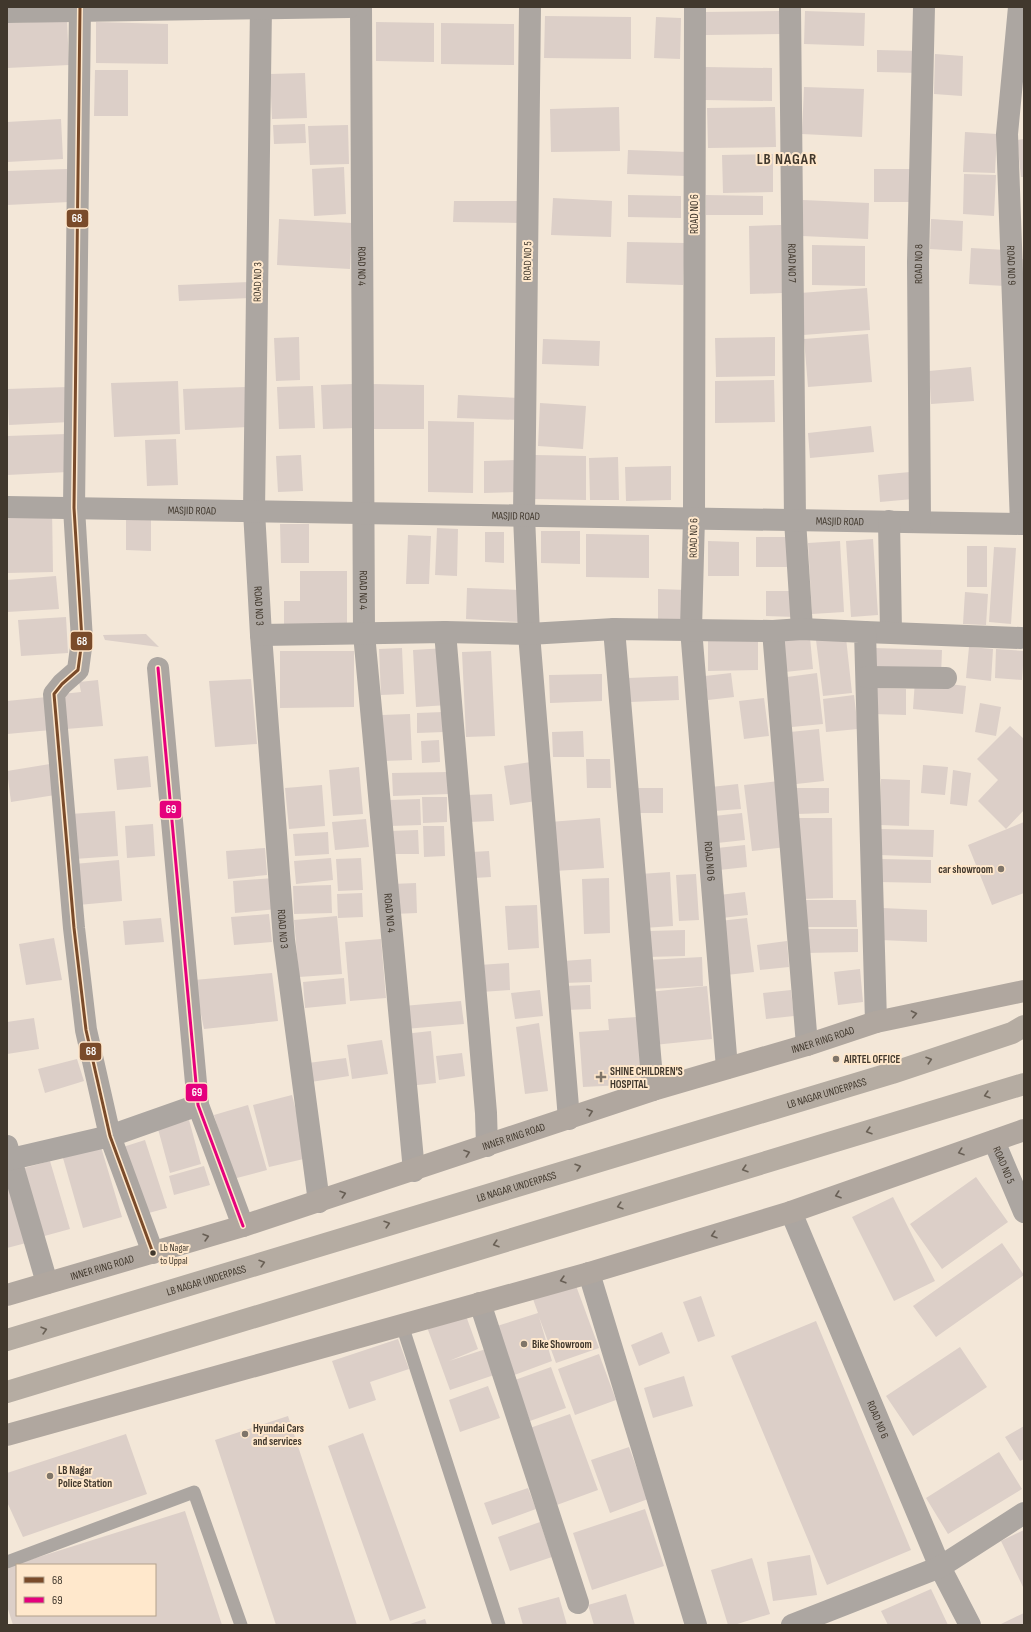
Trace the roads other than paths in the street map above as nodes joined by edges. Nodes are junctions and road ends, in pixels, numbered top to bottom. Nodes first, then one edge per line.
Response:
1 (349, 7) edge
2 (361, 7) edge
3 (530, 7) edge
4 (695, 7) edge
5 (790, 7) edge
6 (924, 7) edge
7 (1019, 7) edge
8 (261, 8) edge
9 (80, 9) edge
10 (7, 12) edge
11 (1016, 133) edge
12 (7, 507) edge
13 (74, 508) junction
14 (254, 511) junction
15 (364, 513) junction
16 (524, 516) junction
17 (694, 518) junction
18 (795, 520) junction
19 (889, 521) junction
20 (920, 522) junction
21 (1022, 524) edge
22 (614, 629) junction
23 (691, 629) junction
24 (802, 629) junction
25 (773, 631) junction
26 (445, 632) junction
27 (865, 632) junction
28 (891, 632) junction
29 (364, 634) junction
30 (529, 634) junction
31 (261, 635) junction
32 (1021, 638) dead end
33 (158, 668) dead end
34 (867, 677) junction
35 (946, 678) dead end
36 (1024, 991) edge
37 (876, 1022) junction
38 (1024, 1026) edge
39 (807, 1045) junction
40 (727, 1068) junction
41 (1024, 1084) edge
42 (653, 1090) junction
43 (198, 1105) junction
44 (569, 1119) junction
45 (1024, 1130) edge
46 (110, 1136) junction
47 (994, 1141) junction
48 (487, 1146) junction
49 (8, 1155) edge
50 (414, 1171) junction
51 (319, 1202) junction
52 (791, 1212) junction
53 (1024, 1212) edge
54 (243, 1226) junction
55 (154, 1253) junction
56 (589, 1273) junction
57 (47, 1283) junction
58 (7, 1295) edge
59 (480, 1303) junction
60 (402, 1325) junction
61 (7, 1340) edge
62 (7, 1392) edge
63 (7, 1435) edge
64 (1024, 1513) edge
65 (7, 1562) edge
66 (940, 1567) junction
67 (578, 1603) dead end
68 (241, 1625) edge
69 (499, 1625) edge
70 (696, 1625) edge
71 (792, 1625) edge
72 (970, 1625) edge

1 - 8 street
2 - 15 street, ROAD NO 4
3 - 16 street, ROAD NO 5
4 - 17 street, ROAD NO 6
5 - 18 street, ROAD NO 7
6 - 20 street, ROAD NO 8
7 - 11 street, ROAD NO 9
8 - 9 street
8 - 14 street, ROAD NO 3
9 - 10 street
9 - 13 street
11 - 21 street, ROAD NO 9
12 - 13 street, MASJID ROAD
13 - 14 street, MASJID ROAD
13 - 46 street
14 - 15 street, MASJID ROAD
14 - 31 street, ROAD NO 3
15 - 16 street, MASJID ROAD
15 - 29 street, ROAD NO 4
16 - 17 street, MASJID ROAD
16 - 30 street, ROAD NO 5
17 - 18 street, MASJID ROAD
17 - 23 street, ROAD NO 6
18 - 19 street, MASJID ROAD
18 - 24 street, ROAD NO 7
19 - 20 street, MASJID ROAD
19 - 28 street
20 - 21 street, MASJID ROAD
22 - 23 street
22 - 30 street
22 - 42 street
23 - 25 street
23 - 40 street, ROAD NO 6
24 - 25 street
24 - 27 street
25 - 39 street
26 - 29 street
26 - 30 street
26 - 48 street
27 - 28 street
27 - 34 street
28 - 32 street
29 - 31 street
29 - 50 street, ROAD NO 4
30 - 44 street, ROAD NO 5
31 - 51 street, ROAD NO 3
33 - 43 street
34 - 35 street
34 - 37 street
37 -> 36 main road, INNER RING ROAD
37 - 39 main road, INNER RING ROAD
61 -> 38 highway, LB NAGAR UNDERPASS
39 - 40 main road, INNER RING ROAD
40 - 42 main road, INNER RING ROAD
41 -> 62 highway
44 -> 42 main road, INNER RING ROAD
43 - 46 street
43 - 54 street
44 - 48 main road, INNER RING ROAD
45 - 47 main road
46 - 49 street
46 - 55 street
47 -> 52 main road
47 - 53 street, ROAD NO 5
50 -> 48 main road, INNER RING ROAD
49 - 57 street
51 -> 50 main road, INNER RING ROAD
51 - 54 main road, INNER RING ROAD
52 -> 56 main road
52 - 66 street, ROAD NO 6
55 -> 54 main road, INNER RING ROAD
55 - 57 main road, INNER RING ROAD
56 -> 59 main road
56 - 70 street
57 - 58 main road, INNER RING ROAD
59 - 60 main road
59 - 67 street
60 - 63 main road
60 - 69 lane
64 - 66 street
65 - 68 lane
66 - 71 street
66 - 72 street, ROAD NO 6

